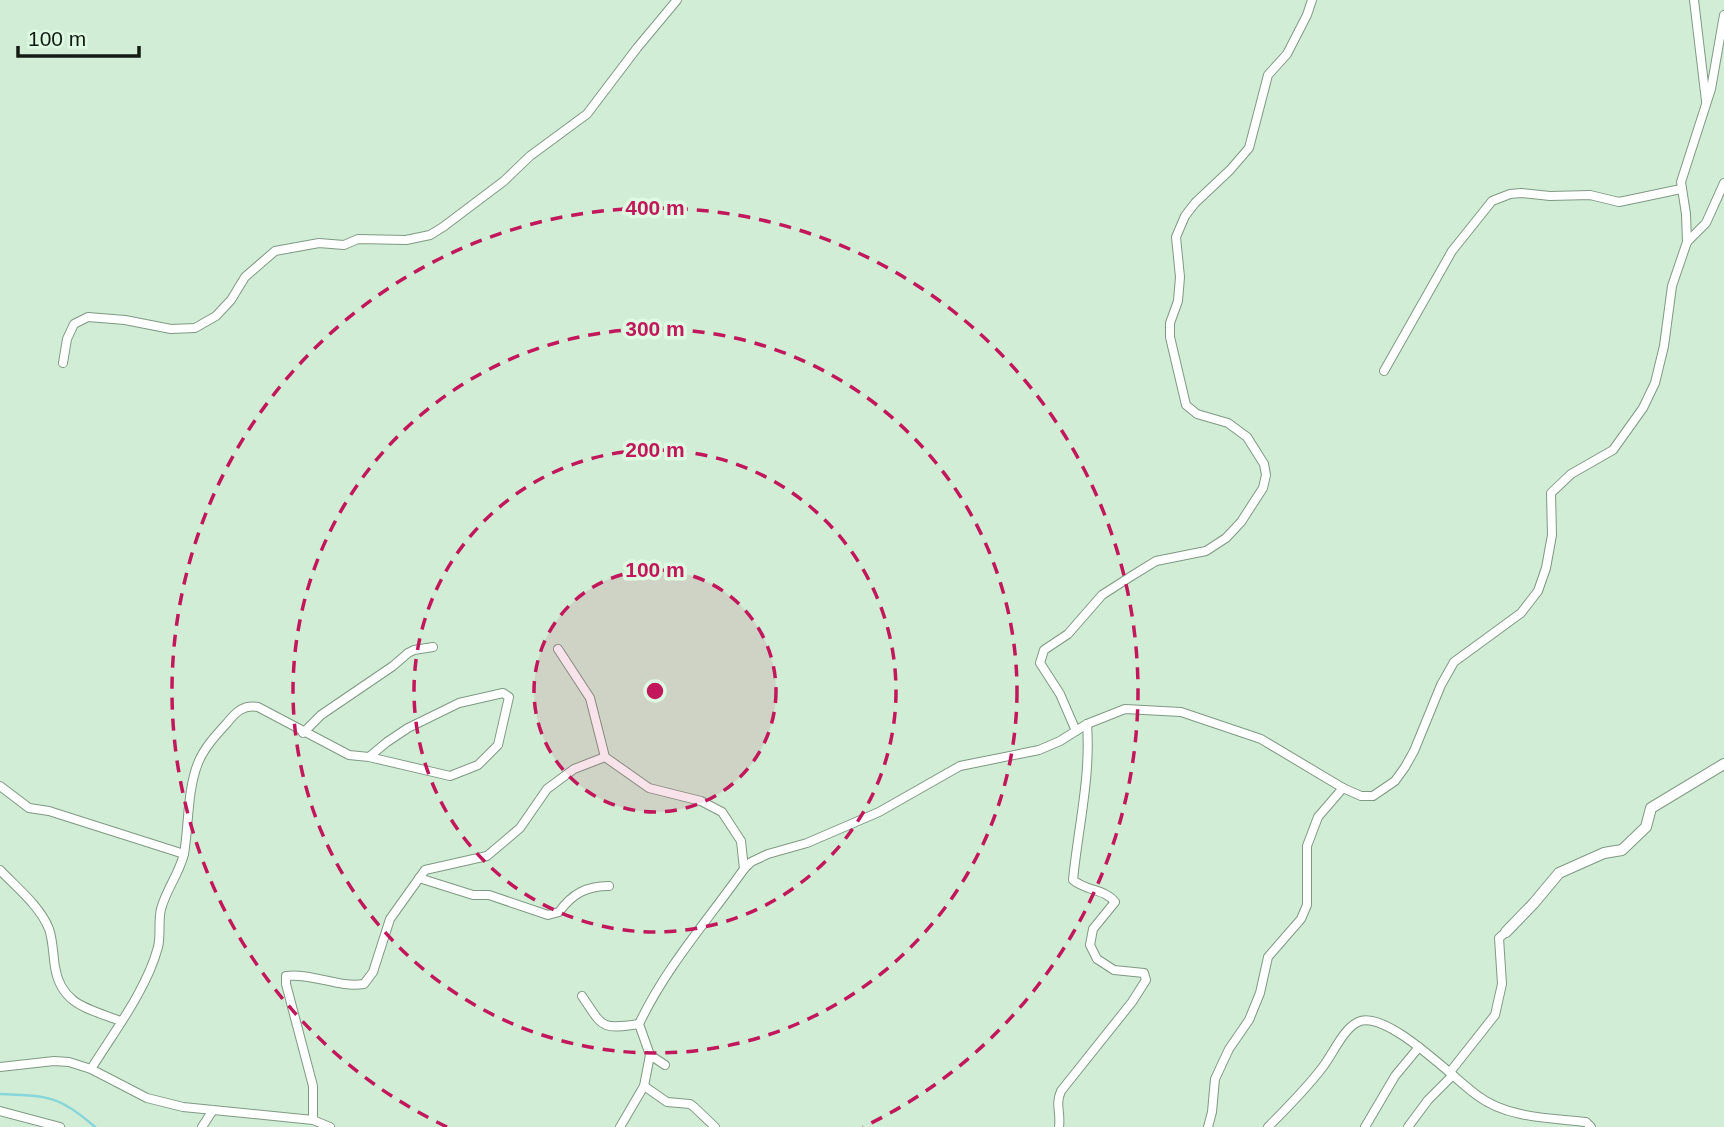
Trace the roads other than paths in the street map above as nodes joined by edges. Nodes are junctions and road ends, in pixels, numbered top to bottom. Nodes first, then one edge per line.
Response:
1 (677, 0) edge
2 (1312, 0) edge
3 (1694, 0) edge
4 (1724, 15) edge
5 (1707, 104) junction
6 (1724, 183) edge
7 (1681, 189) junction
8 (1687, 242) junction
9 (63, 363) dead end
10 (1384, 372) dead end
11 (433, 647) dead end
12 (558, 649) dead end
13 (1087, 724) junction
14 (1076, 731) junction
15 (303, 733) junction
16 (369, 757) junction
17 (605, 757) junction
18 (1724, 764) edge
19 (0, 786) edge
20 (1343, 788) junction
21 (184, 854) junction
22 (744, 869) junction
23 (0, 870) edge
24 (419, 878) junction
25 (609, 886) dead end
26 (1506, 932) joint
27 (582, 996) dead end
28 (121, 1021) junction
29 (639, 1024) junction
30 (1419, 1047) junction
31 (650, 1055) junction
32 (664, 1065) dead end
33 (0, 1067) edge
34 (91, 1069) junction
35 (1451, 1073) junction
36 (644, 1086) junction
37 (213, 1110) junction
38 (0, 1111) edge
39 (313, 1120) junction
40 (60, 1127) edge
41 (202, 1127) edge
42 (330, 1127) edge
43 (620, 1127) edge
44 (715, 1127) edge
45 (1059, 1127) edge
46 (1208, 1127) edge
47 (1268, 1127) edge
48 (1365, 1127) edge
49 (1408, 1127) edge
50 (1591, 1127) edge

1 - 9 street
2 - 14 street
3 - 5 street
4 - 5 street
5 - 7 street
6 - 8 street
7 - 8 street
7 - 10 street
8 - 20 street
11 - 15 street
12 - 17 street
13 - 14 street
13 - 20 street
13 - 45 street
14 - 22 street
15 - 16 street
15 - 21 street
16 - 16 street
17 - 22 street
17 - 24 street
18 - 26 street
19 - 21 street
20 - 46 street
21 - 28 street
22 - 29 street
23 - 28 street
24 - 25 street
24 - 39 street
26 - 35 street
27 - 29 street
28 - 34 street
29 - 31 street
30 - 35 street
30 - 47 street
30 - 48 street
31 - 32 street
31 - 36 street
33 - 34 street
34 - 37 street
35 - 49 street
35 - 50 street
36 - 43 street
36 - 44 street
37 - 39 street
37 - 41 street
38 - 40 street
39 - 42 street

